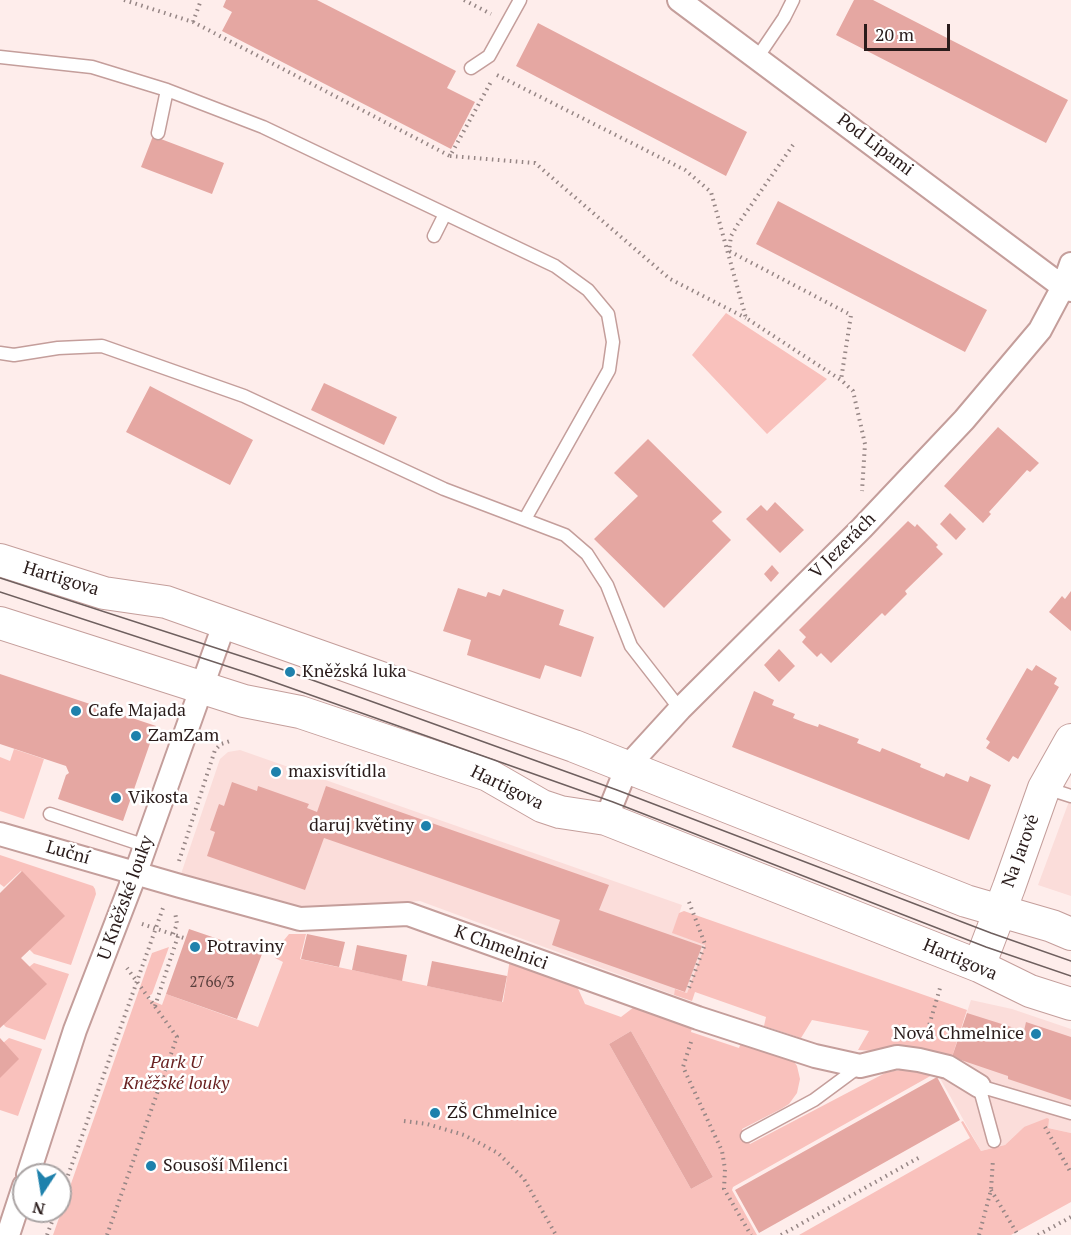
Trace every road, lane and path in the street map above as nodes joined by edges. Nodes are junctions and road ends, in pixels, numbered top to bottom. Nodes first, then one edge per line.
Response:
1 (124, 0) edge
2 (201, 0) edge
3 (464, 0) edge
4 (520, 0) edge
5 (679, 0) edge
6 (793, 0) edge
7 (193, 22) junction
8 (507, 22) junction
9 (0, 57) edge
10 (757, 58) junction
11 (471, 68) dead end
12 (167, 90) junction
13 (158, 133) dead end
14 (794, 145) dead end
15 (450, 156) junction
16 (445, 214) junction
17 (434, 236) dead end
18 (729, 251) junction
19 (1071, 264) edge
20 (1067, 288) edge
21 (746, 318) junction
22 (0, 353) edge
23 (841, 380) junction
24 (861, 498) dead end
25 (525, 519) junction
26 (0, 560) edge
27 (225, 622) junction
28 (0, 623) edge
29 (202, 688) junction
30 (680, 710) junction
31 (1071, 740) edge
32 (231, 741) dead end
33 (627, 766) junction
34 (1057, 792) edge
35 (50, 814) dead end
36 (606, 819) junction
37 (0, 834) edge
38 (146, 846) junction
39 (179, 862) dead end
40 (136, 873) junction
41 (689, 902) dead end
42 (164, 903) dead end
43 (999, 912) junction
44 (119, 916) junction
45 (156, 929) junction
46 (1071, 933) edge
47 (178, 936) junction
48 (184, 938) dead end
49 (110, 942) junction
50 (978, 966) junction
51 (137, 982) junction
52 (940, 988) dead end
53 (687, 993) dead end
54 (1071, 1004) edge
55 (155, 1006) junction
56 (698, 1018) junction
57 (919, 1060) junction
58 (860, 1066) junction
59 (979, 1086) junction
60 (1038, 1103) junction
61 (1071, 1113) edge
62 (404, 1121) dead end
63 (747, 1136) dead end
64 (994, 1141) joint
65 (920, 1157) dead end
66 (32, 1163) edge
67 (72, 1164) edge
68 (1071, 1173) edge
69 (991, 1190) junction
70 (1071, 1216) edge
71 (107, 1235) edge
72 (556, 1235) edge
73 (751, 1235) edge
74 (781, 1235) edge
75 (979, 1235) edge
76 (1018, 1235) edge
77 (1038, 1235) edge

1 - 7 path
2 - 7 path
3 - 8 path
4 - 8 lane
5 - 10 street, Pod Lipami
6 - 10 lane
7 - 15 path
8 - 11 lane
9 - 12 lane
10 - 20 street, Pod Lipami
12 - 13 lane
12 - 16 lane
14 - 18 path
15 - 18 path
15 - 21 path
16 - 17 lane
16 - 25 lane
18 - 21 path
18 - 23 path
19 - 20 street, V Jezerách
20 - 30 street, V Jezerách
21 - 23 path
22 - 25 lane
23 - 24 path
25 - 30 lane
26 - 27 main road, Hartigova
27 - 29 street, U Kněžské louky
27 - 33 main road, Hartigova
28 - 29 main road, Hartigova
29 - 36 main road, Hartigova
29 - 38 street, U Kněžské louky
30 - 33 street, V Jezerách
31 - 34 main road, Na Jarově
32 - 39 path
33 - 36 street, V Jezerách
33 - 43 main road, Hartigova
34 - 43 main road, Na Jarově
35 - 38 lane
36 - 50 main road, Hartigova
37 - 40 street, Luční
38 - 40 street, U Kněžské louky
40 - 44 street, U Kněžské louky
40 - 56 street, K Chmelnici
41 - 53 path
42 - 45 path
43 - 46 main road, Hartigova
43 - 50 main road, Na Jarově
44 - 45 path
44 - 49 street, U Kněžské louky
45 - 47 path
45 - 51 path
47 - 48 path
47 - 55 path
49 - 51 path
49 - 66 street, U Kněžské louky
50 - 54 main road, Hartigova
51 - 55 path
51 - 67 path
52 - 57 path
55 - 71 path
56 - 58 street, K Chmelnici
56 - 73 path
57 - 58 street, K Chmelnici
57 - 59 street, K Chmelnici
58 - 63 lane, K Chmelnici
59 - 60 lane, K Chmelnici
59 - 64 lane
60 - 61 lane, K Chmelnici
60 - 68 path
62 - 72 path
64 - 69 path
65 - 74 path
69 - 75 path
69 - 76 path
70 - 77 path

